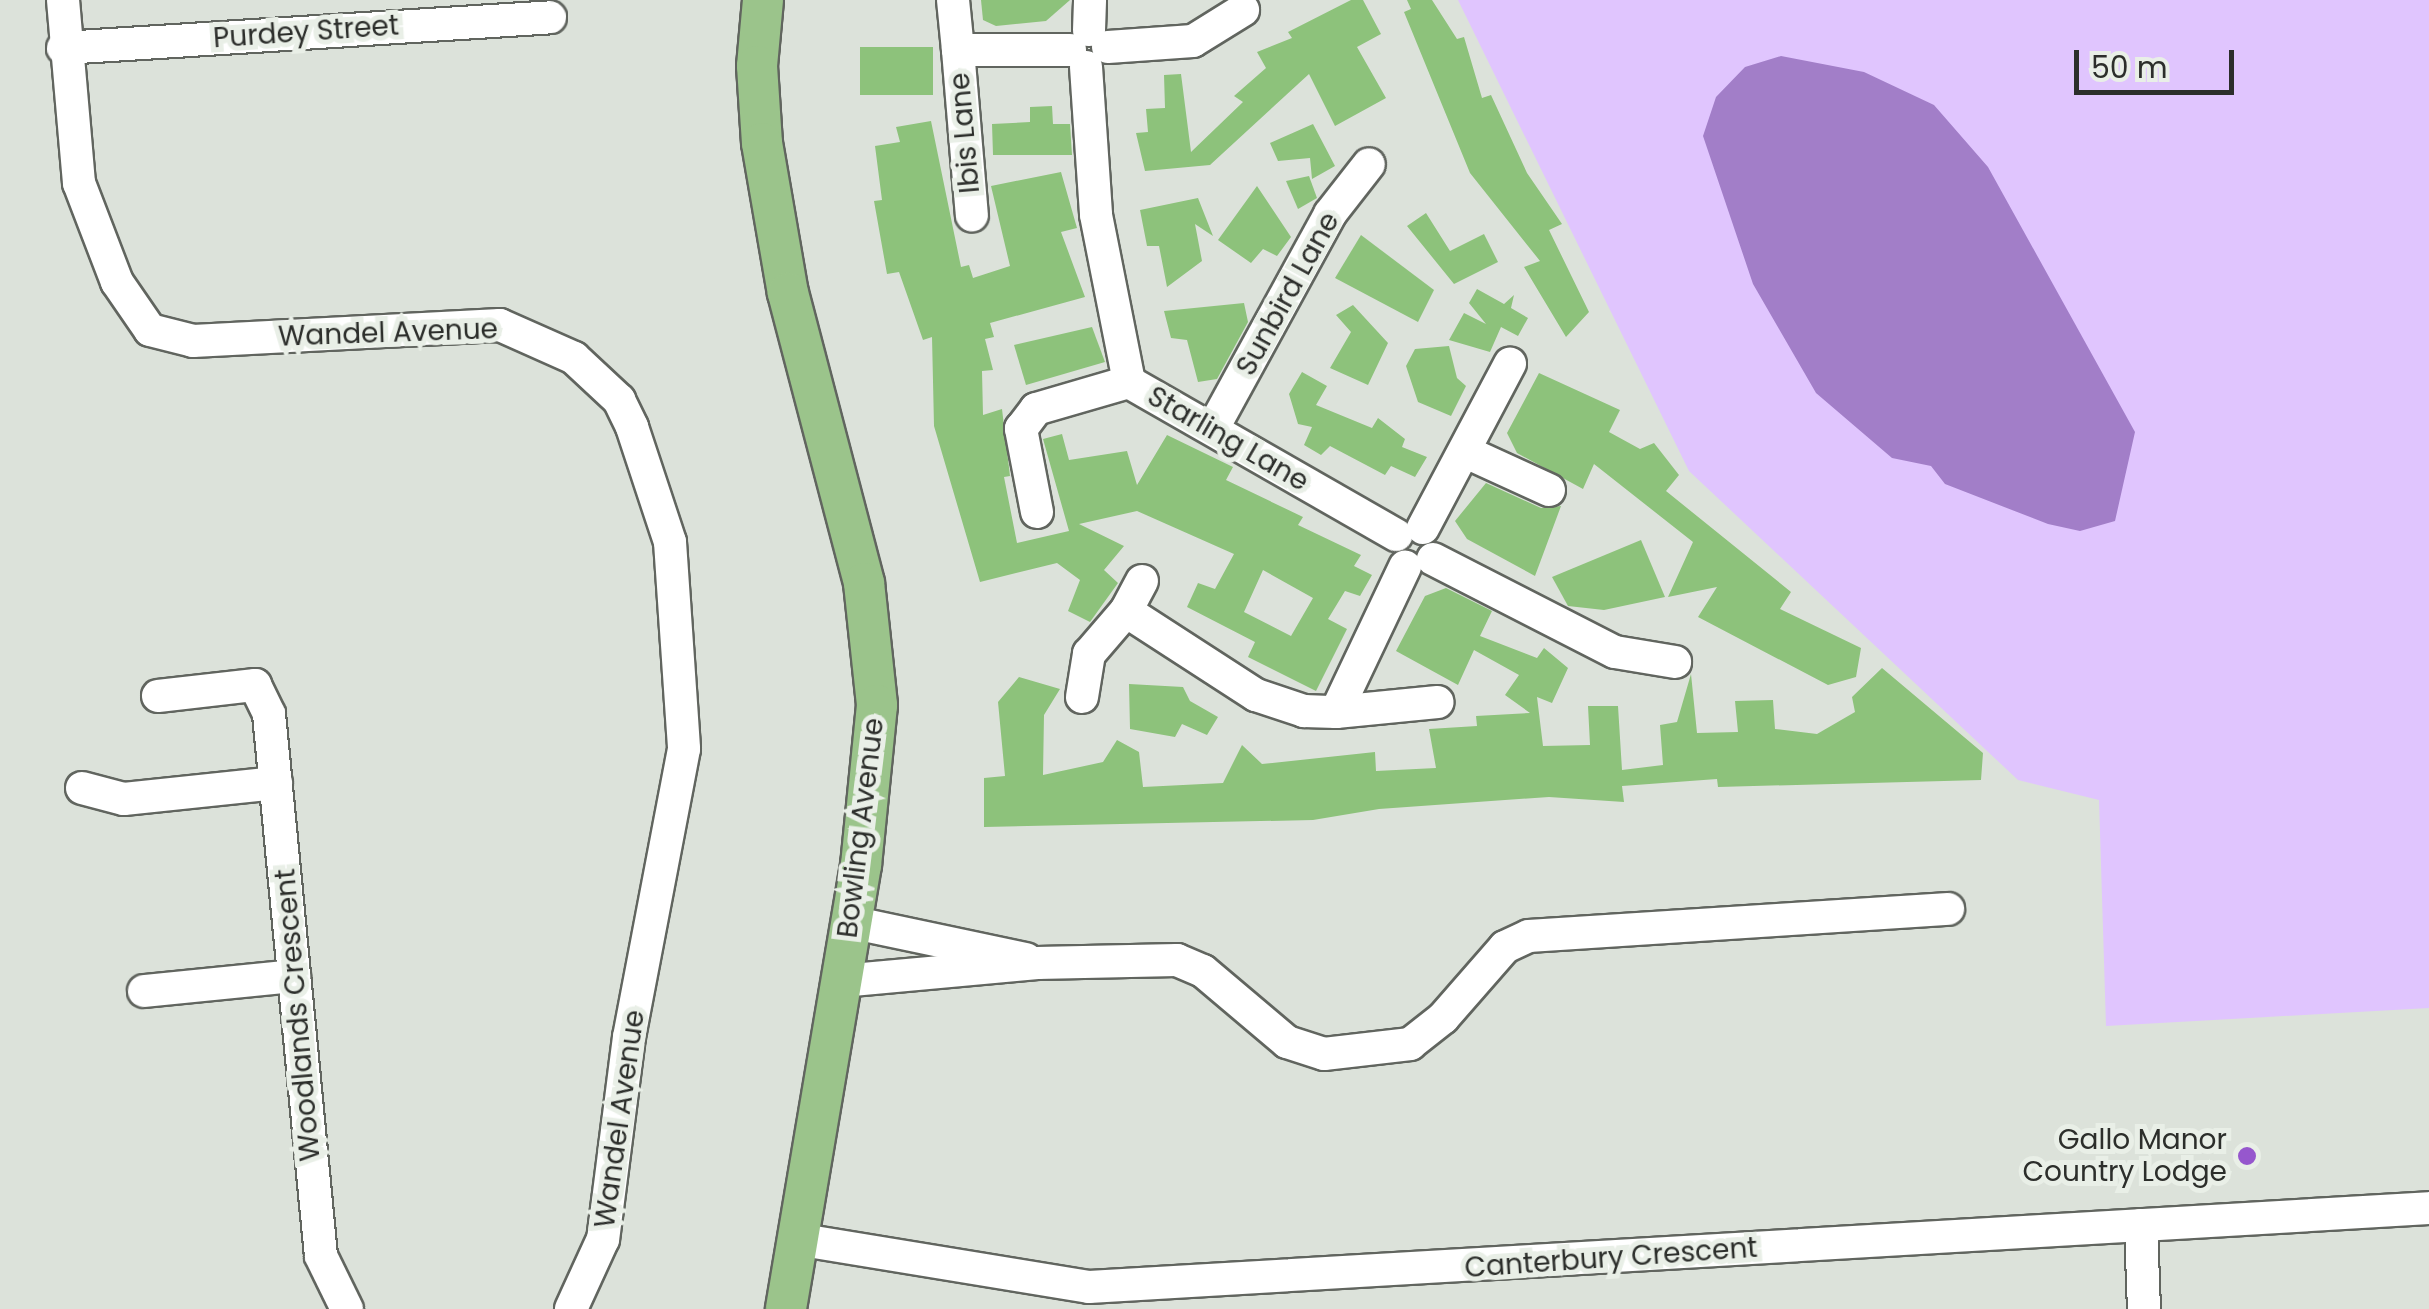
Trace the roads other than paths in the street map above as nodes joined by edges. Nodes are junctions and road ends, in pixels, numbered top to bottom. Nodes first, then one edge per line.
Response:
1 (63, 0) edge
2 (742, 0) edge
3 (762, 0) edge
4 (954, 0) edge
5 (1248, 3) edge
6 (550, 17) dead end
7 (1089, 39) edge
8 (63, 48) junction
9 (958, 50) junction
10 (1369, 164) dead end
11 (972, 215) dead end
12 (788, 293) junction
13 (1510, 364) dead end
14 (1128, 382) junction
15 (1213, 428) junction
16 (1468, 453) junction
17 (1550, 490) dead end
18 (1037, 512) dead end
19 (1414, 547) junction
20 (1142, 582) dead end
21 (1126, 611) junction
22 (1675, 662) dead end
23 (158, 696) dead end
24 (1082, 698) dead end
25 (1438, 702) dead end
26 (1336, 712) junction
27 (276, 783) junction
28 (82, 788) dead end
29 (1948, 909) dead end
30 (850, 922) junction
31 (1037, 963) junction
32 (294, 976) junction
33 (841, 981) junction
34 (144, 990) dead end
35 (2429, 1208) edge
36 (2140, 1225) junction
37 (796, 1239) junction
38 (346, 1309) edge
39 (571, 1309) edge
40 (786, 1309) edge
41 (2144, 1309) edge

1 - 8 street, Wandel Avenue
2 - 12 main road, Bowling Avenue
3 - 12 main road, Bowling Avenue
4 - 9 street, Ibis Lane
5 - 7 street, Ibis Lane
6 - 8 street, Purdey Street
7 - 9 street, Ibis Lane
7 - 14 street, Starling Lane
8 - 39 street, Wandel Avenue
9 - 11 street, Ibis Lane
10 - 15 street, Sunbird Lane
12 - 30 main road, Bowling Avenue
13 - 16 street
14 - 15 street, Starling Lane
14 - 18 street
15 - 19 street, Starling Lane
16 - 17 street
16 - 19 street
19 - 22 street, Starling Lane
19 - 26 street
20 - 21 street
21 - 24 street
21 - 26 street
23 - 27 street, Woodlands Crescent
25 - 26 street
27 - 28 street
27 - 32 street, Woodlands Crescent
29 - 31 street
30 - 31 street
30 - 33 main road, Bowling Avenue
31 - 33 street
32 - 34 street
32 - 38 street, Woodlands Crescent
33 - 37 main road, Bowling Avenue
35 - 36 street, Canterbury Crescent
36 - 37 street, Canterbury Crescent
36 - 41 street
37 - 40 main road, Bowling Avenue

